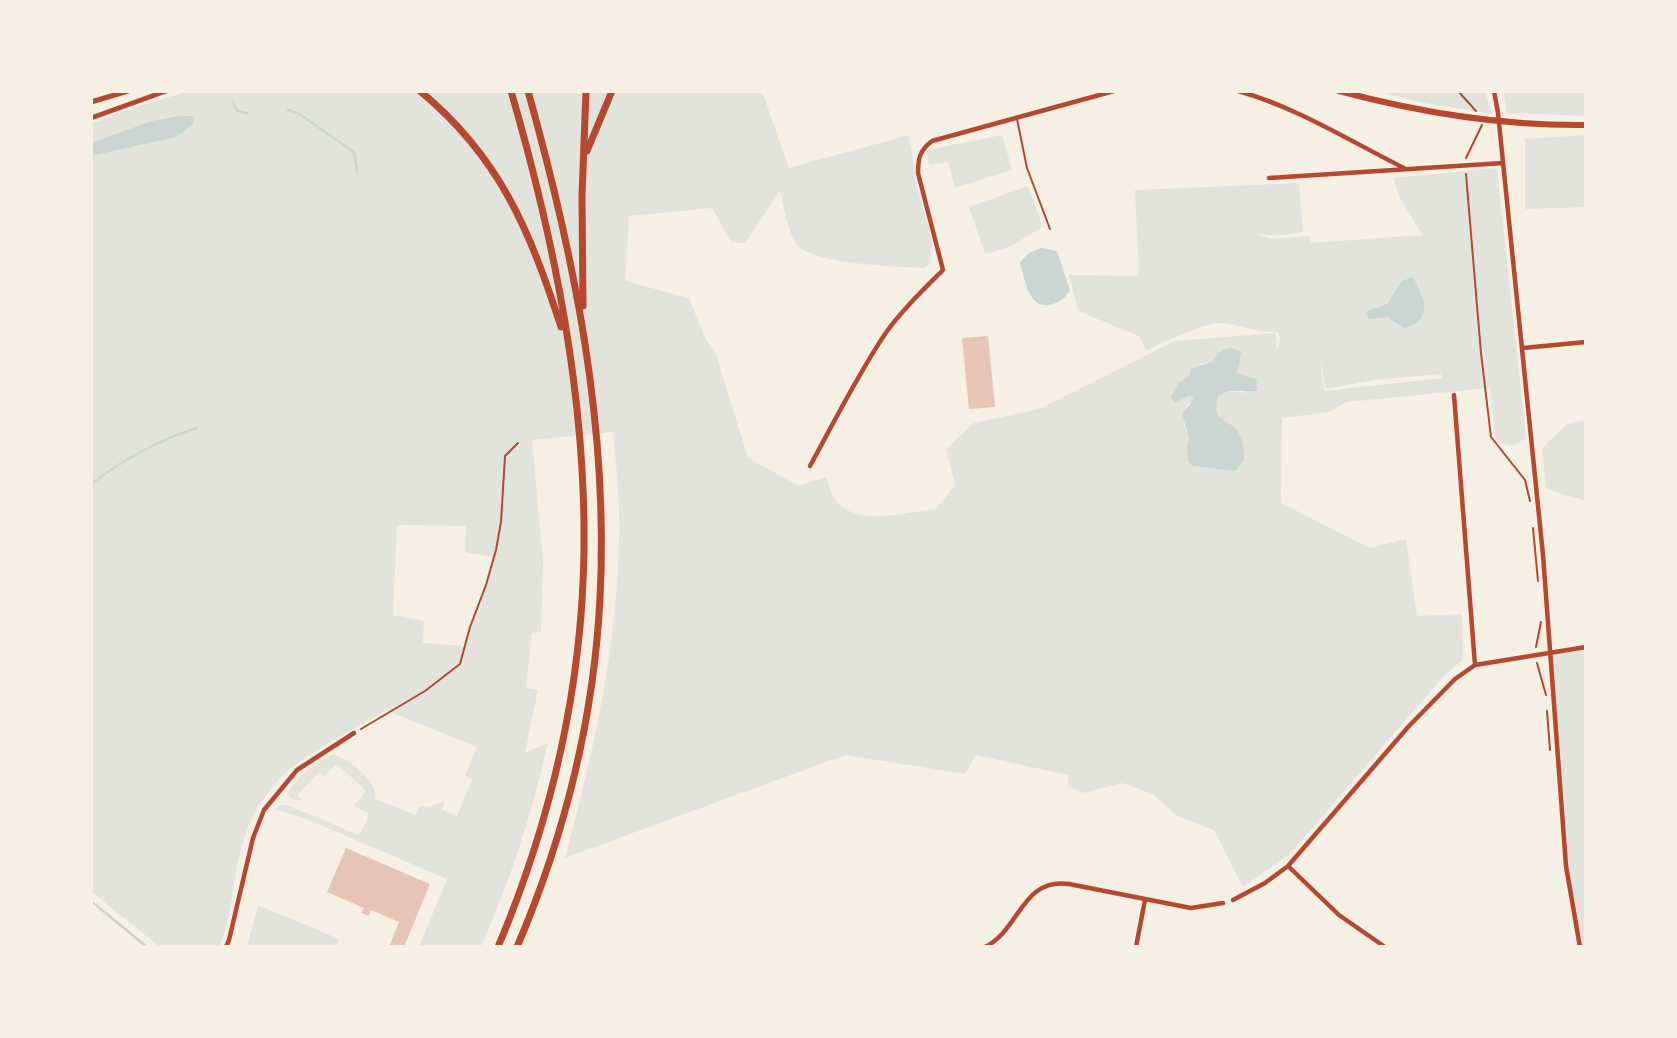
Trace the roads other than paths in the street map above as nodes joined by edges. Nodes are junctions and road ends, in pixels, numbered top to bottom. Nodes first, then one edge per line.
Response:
1 (128, 91) edge
2 (166, 91) edge
3 (420, 91) edge
4 (511, 91) edge
5 (528, 91) edge
6 (586, 91) edge
7 (612, 91) edge
8 (1114, 91) edge
9 (1238, 91) edge
10 (1339, 91) edge
11 (1494, 91) edge
12 (91, 102) edge
13 (92, 116) edge
14 (1017, 118) junction
15 (1586, 125) edge
16 (584, 158) junction
17 (1503, 163) junction
18 (1405, 168) junction
19 (1269, 178) dead end
20 (1050, 229) dead end
21 (583, 328) junction
22 (1586, 342) edge
23 (1523, 348) junction
24 (569, 351) junction
25 (1454, 395) dead end
26 (810, 466) dead end
27 (1586, 647) edge
28 (1550, 654) junction
29 (1475, 666) junction
30 (354, 733) road end
31 (1288, 866) junction
32 (1145, 900) junction
33 (1233, 901) dead end
34 (1223, 903) dead end
35 (226, 947) edge
36 (498, 947) edge
37 (517, 947) edge
38 (985, 947) edge
39 (1136, 947) edge
40 (1385, 947) edge
41 (1580, 947) edge

1 - 12 main road
2 - 13 main road
3 - 24 highway
4 - 24 highway
5 - 21 highway
6 - 16 highway
7 - 16 highway
8 - 14 street
9 - 18 street
10 - 15 main road
11 - 17 street
14 - 20 lane
14 - 26 street
16 - 21 highway
17 - 18 street
17 - 23 street
18 - 19 street
21 - 37 highway
22 - 23 street
23 - 28 street
24 - 36 highway
25 - 29 street
27 - 28 street
28 - 29 street
28 - 41 street
29 - 31 street
30 - 35 street
31 - 33 street
31 - 40 street
32 - 34 street
32 - 38 street
32 - 39 street

